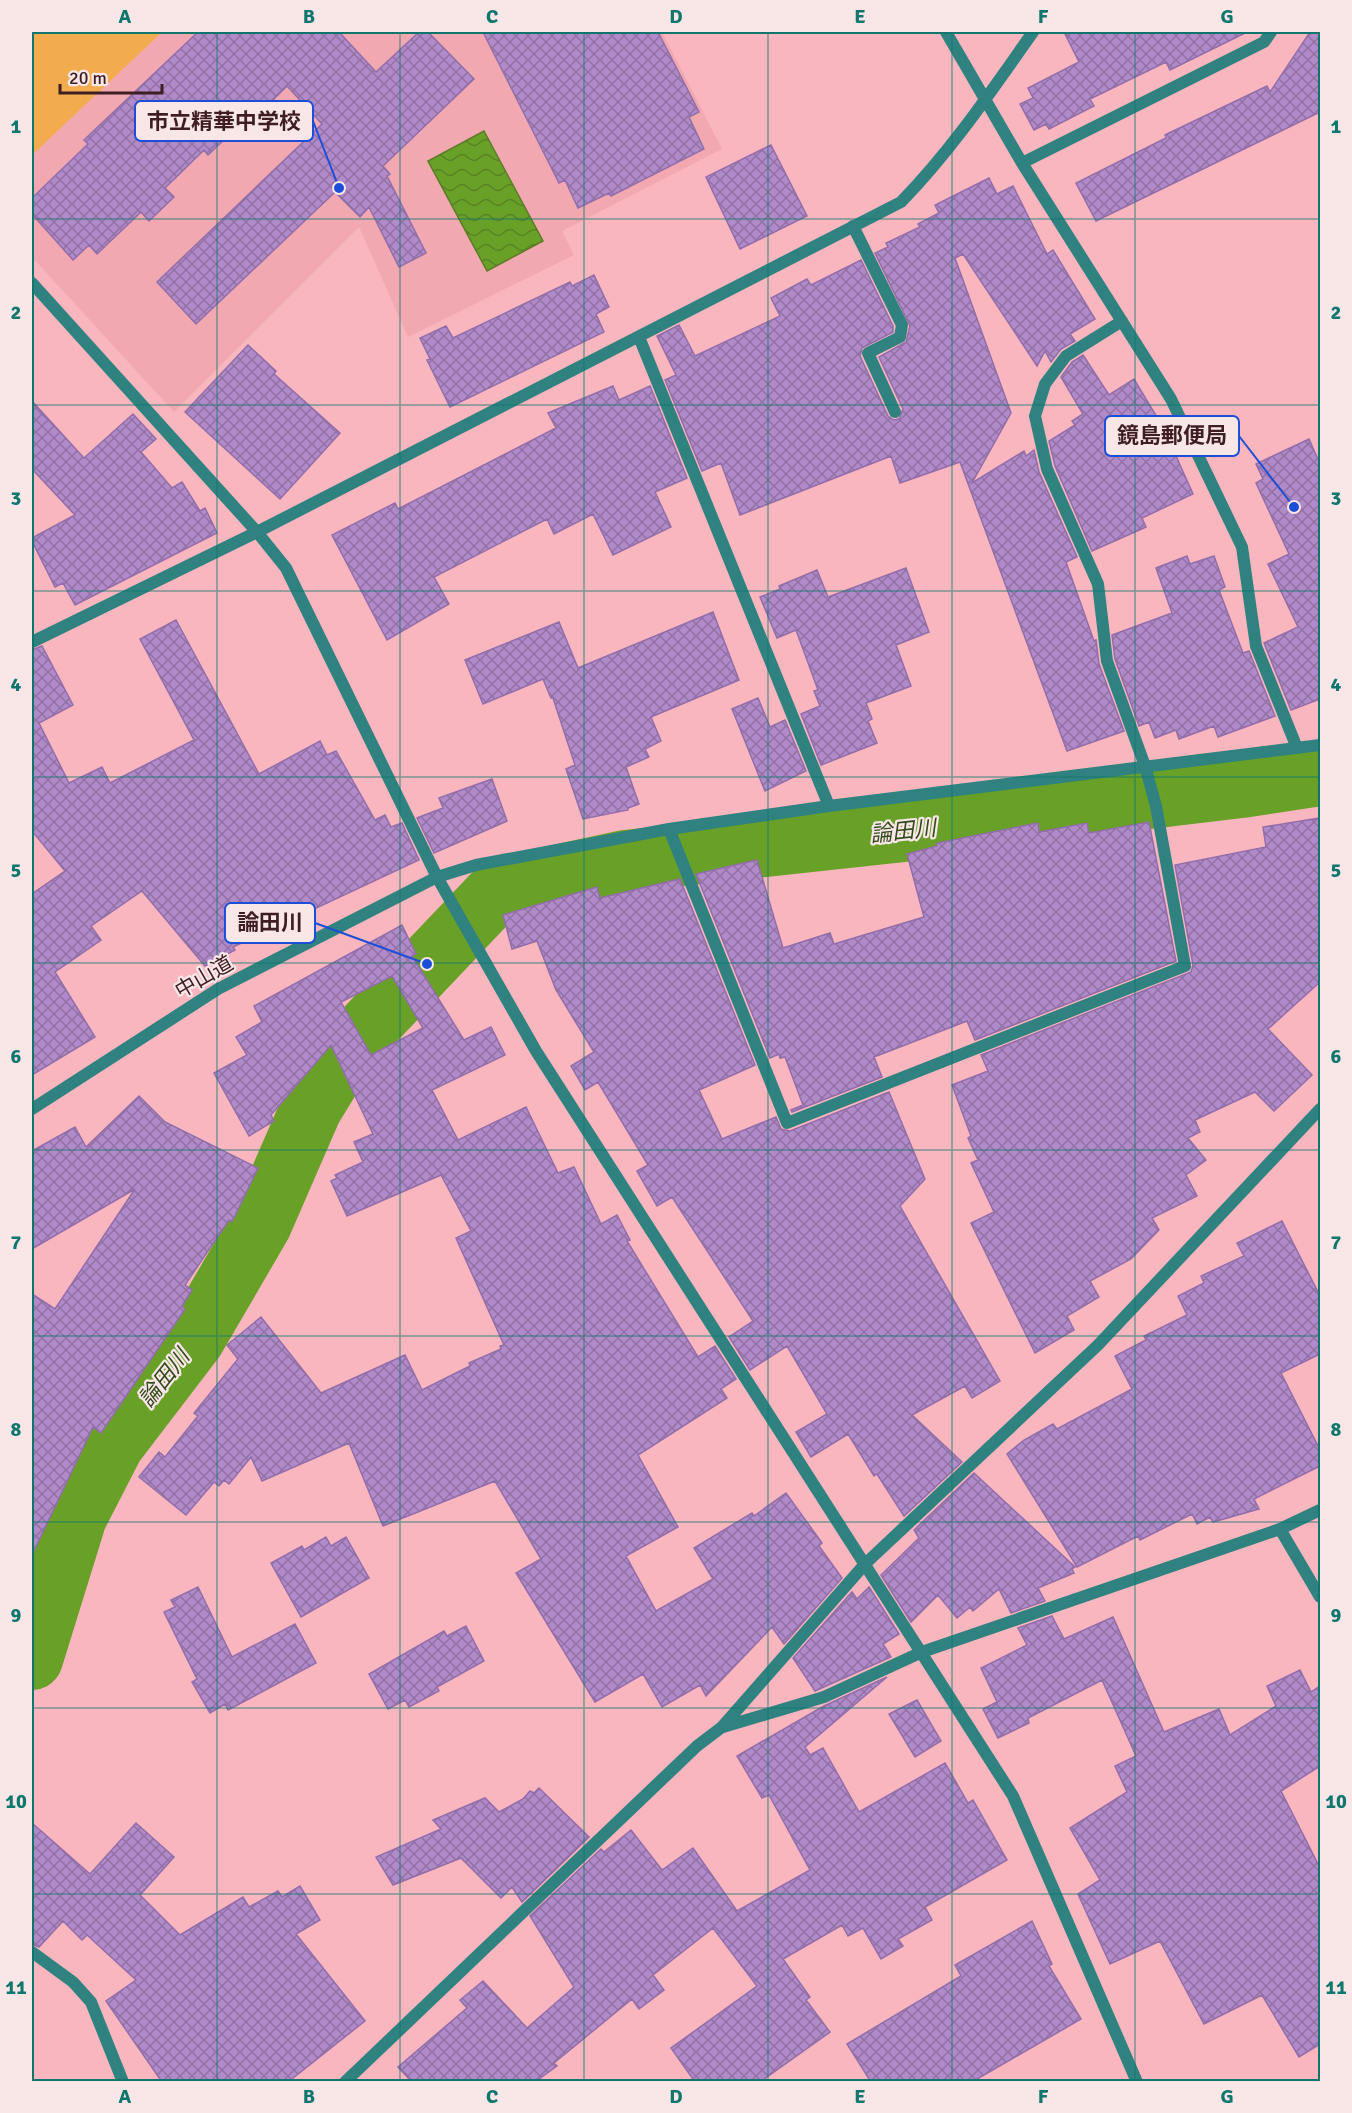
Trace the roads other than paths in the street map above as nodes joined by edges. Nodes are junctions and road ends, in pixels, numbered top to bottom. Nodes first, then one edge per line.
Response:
1 (946, 32) edge
2 (1033, 32) edge
3 (1271, 32) edge
4 (984, 101) junction
5 (1022, 164) junction
6 (854, 226) junction
7 (32, 283) edge
8 (1122, 321) junction
9 (639, 337) junction
10 (895, 412) dead end
11 (257, 532) junction
12 (32, 642) edge
13 (1320, 745) edge
14 (1296, 748) junction
15 (1145, 766) junction
16 (829, 806) junction
17 (669, 829) junction
18 (437, 877) junction
19 (32, 1109) edge
20 (1320, 1109) edge
21 (1320, 1510) edge
22 (1280, 1528) junction
23 (865, 1564) junction
24 (1320, 1597) edge
25 (922, 1652) junction
26 (722, 1727) junction
27 (32, 1952) edge
28 (123, 2082) edge
29 (345, 2082) edge
30 (1137, 2082) edge

1 - 4 street
2 - 4 street
3 - 5 street
4 - 5 street
4 - 6 street
5 - 8 street
6 - 9 street
6 - 10 street
7 - 11 street
8 - 14 street
8 - 15 street
9 - 11 street
9 - 16 street
11 - 12 street
11 - 18 street
13 - 14 street, 中山道
14 - 15 street, 中山道
15 - 16 street, 中山道
15 - 17 street
16 - 17 street, 中山道
17 - 18 street, 中山道
18 - 19 street, 中山道
18 - 23 street
20 - 23 street
21 - 22 street
22 - 24 street
22 - 25 street
23 - 25 street
23 - 26 street
25 - 26 street
25 - 30 street
26 - 29 street
27 - 28 street

